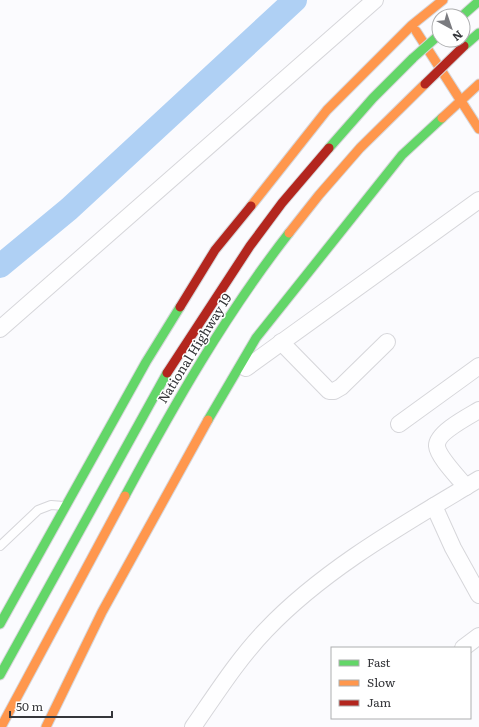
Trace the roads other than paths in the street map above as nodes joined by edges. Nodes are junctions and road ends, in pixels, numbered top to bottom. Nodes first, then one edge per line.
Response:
1 (375, 0) edge
2 (443, 0) edge
3 (479, 1) edge
4 (471, 8) edge
5 (412, 25) junction
6 (479, 33) edge
7 (431, 42) edge
8 (479, 84) edge
9 (461, 100) junction
10 (479, 129) edge
11 (479, 200) edge
12 (0, 330) edge
13 (281, 342) junction
14 (387, 342) dead end
15 (246, 368) dead end
16 (477, 370) edge
17 (479, 410) edge
18 (399, 424) dead end
19 (472, 483) edge
20 (65, 506) junction
21 (434, 506) junction
22 (0, 546) edge
23 (479, 595) edge
24 (0, 624) edge
25 (479, 636) edge
26 (464, 647) edge
27 (0, 675) edge
28 (1, 727) edge
29 (46, 727) edge
30 (193, 727) edge

1 - 12 street
2 - 5 main road
3 - 4 main road
5 - 9 main road
5 - 20 main road
6 - 28 main road, National Highway 19, bridge
7 - 27 main road, bridge
8 - 9 main road
9 - 10 main road
9 - 29 main road
11 - 13 street
13 - 14 street
13 - 15 street
16 - 18 street
17 - 19 street
19 - 21 street
20 - 22 lane
20 - 24 main road
21 - 23 street
21 - 30 street
25 - 26 street

